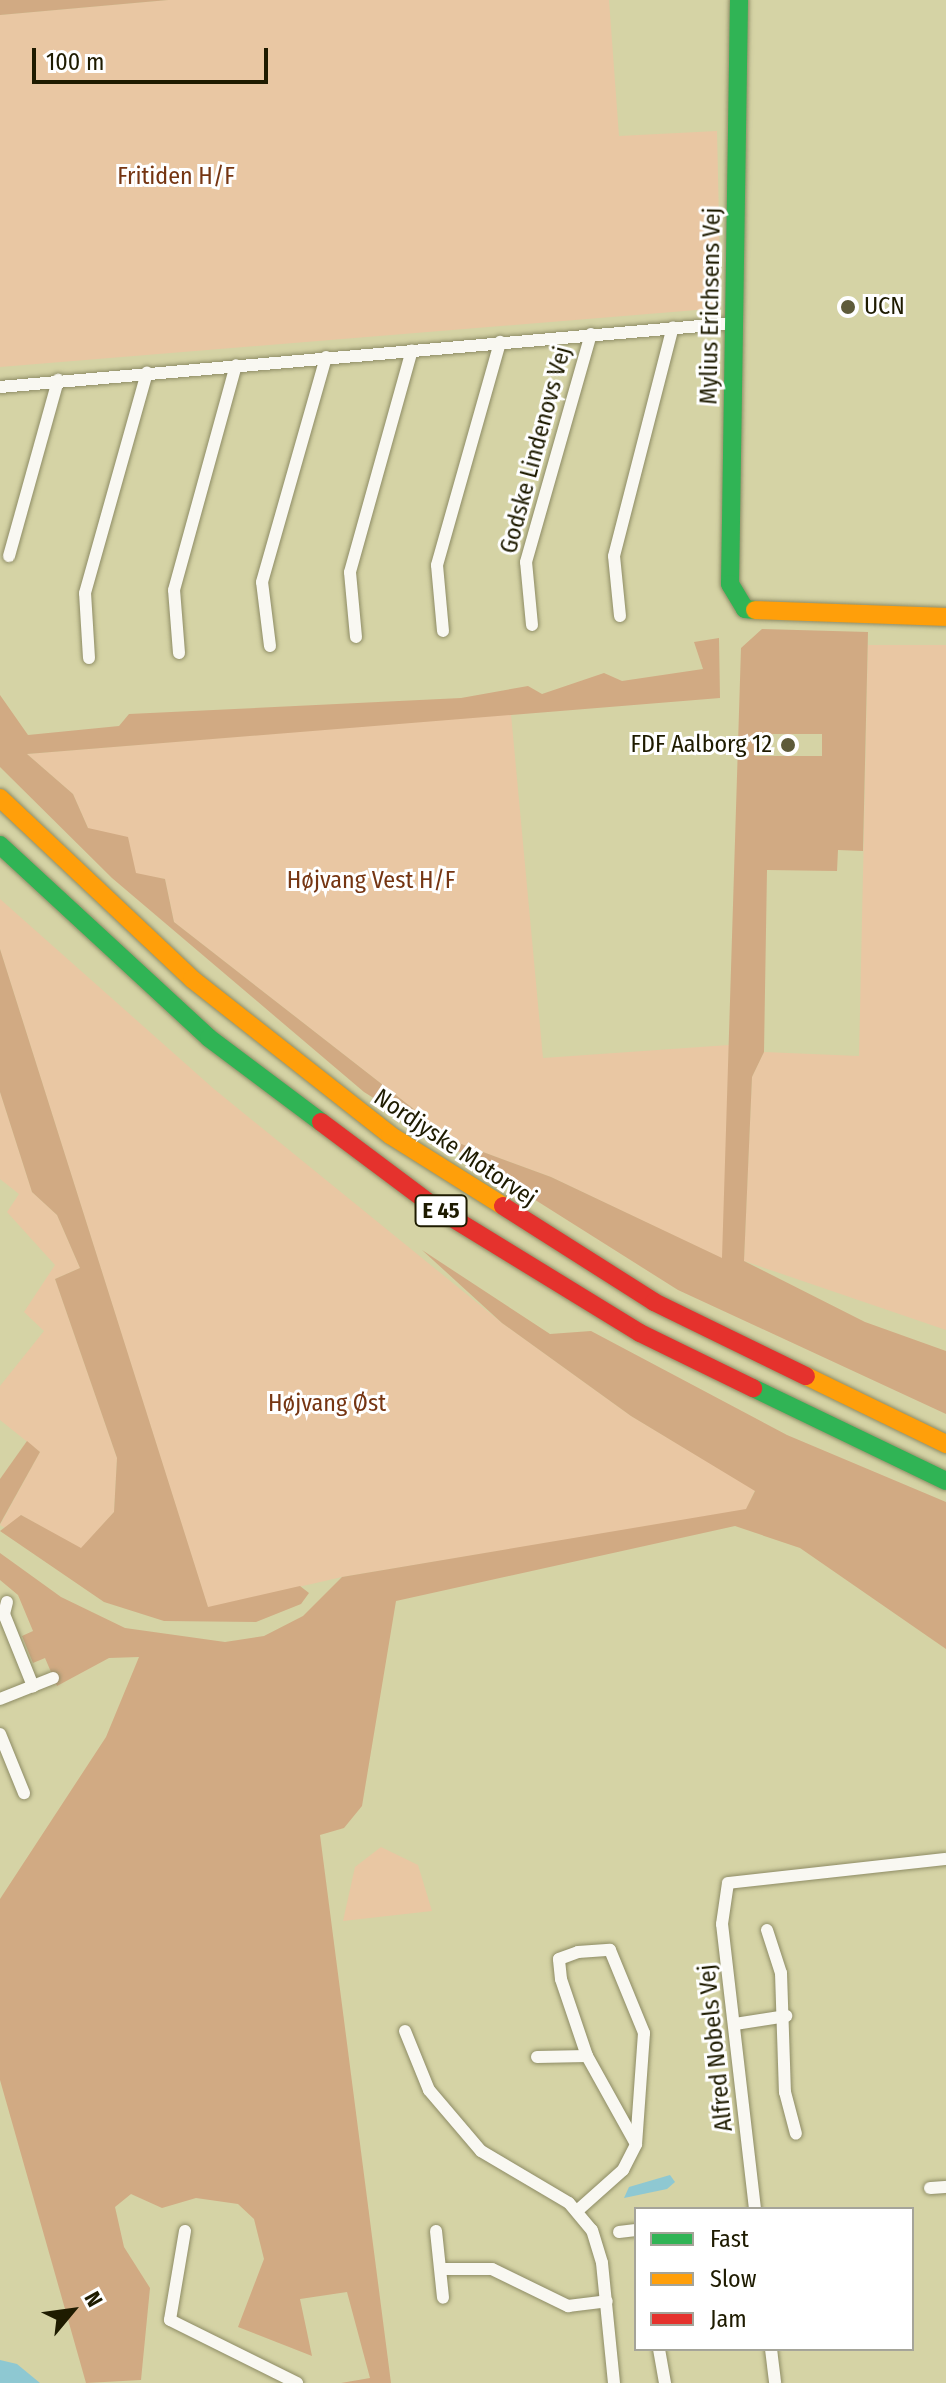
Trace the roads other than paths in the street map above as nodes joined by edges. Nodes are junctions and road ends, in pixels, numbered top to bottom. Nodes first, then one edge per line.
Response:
1 (739, 0) edge
2 (735, 323) junction
3 (673, 327) junction
4 (591, 334) junction
5 (500, 342) junction
6 (412, 350) junction
7 (326, 357) junction
8 (236, 365) junction
9 (147, 373) junction
10 (58, 380) junction
11 (0, 387) edge
12 (9, 556) dead end
13 (620, 616) dead end
14 (946, 617) edge
15 (532, 625) dead end
16 (443, 631) dead end
17 (356, 637) dead end
18 (270, 646) dead end
19 (179, 653) dead end
20 (89, 658) dead end
21 (0, 798) edge
22 (0, 845) edge
23 (858, 1405) junction
24 (946, 1435) edge
25 (946, 1444) edge
26 (946, 1481) edge
27 (7, 1602) dead end
28 (53, 1678) dead end
29 (33, 1686) junction
30 (0, 1699) edge
31 (0, 1734) edge
32 (24, 1793) dead end
33 (946, 1859) edge
34 (767, 1930) dead end
35 (786, 2016) junction
36 (735, 2024) junction
37 (405, 2031) dead end
38 (587, 2056) junction
39 (537, 2057) dead end
40 (796, 2134) dead end
41 (636, 2144) junction
42 (946, 2187) edge
43 (930, 2188) dead end
44 (755, 2207) edge
45 (577, 2211) junction
46 (634, 2230) edge
47 (185, 2231) dead end
48 (436, 2231) dead end
49 (619, 2232) dead end
50 (443, 2269) junction
51 (443, 2298) dead end
52 (607, 2301) junction
53 (659, 2351) edge
54 (771, 2351) edge
55 (297, 2383) edge
56 (614, 2383) edge
57 (665, 2383) edge
58 (775, 2383) edge

1 - 2 main road, Mylius Erichsens Vej
2 - 3 street, Godske Lindenovs Vej
2 - 14 main road, Mylius Erichsens Vej
3 - 4 street, Godske Lindenovs Vej
3 - 13 street
4 - 5 street, Godske Lindenovs Vej
4 - 15 street, Godske Lindenovs Vej
5 - 6 street, Godske Lindenovs Vej
5 - 16 street
6 - 7 street, Godske Lindenovs Vej
6 - 17 street
7 - 8 street, Godske Lindenovs Vej
7 - 18 street
8 - 9 street, Godske Lindenovs Vej
8 - 19 street
9 - 10 street, Godske Lindenovs Vej
9 - 20 street
10 - 11 street, Godske Lindenovs Vej
10 - 12 street
21 - 23 main road, Nordjyske Motorvej / E 45
22 - 26 main road, E 45
23 - 24 main road
23 - 25 main road, Nordjyske Motorvej / E 45
27 - 29 street
28 - 29 street
29 - 30 street
31 - 32 street
33 - 36 street, Alfred Nobels Vej
34 - 35 street
35 - 36 street
35 - 40 street
36 - 44 street, Alfred Nobels Vej
37 - 45 street
38 - 39 street
38 - 41 street
38 - 41 street
41 - 45 street
42 - 43 street
45 - 52 street
46 - 49 street
47 - 55 street
48 - 50 street
50 - 51 street
50 - 52 street
52 - 56 street
53 - 57 street
54 - 58 street

